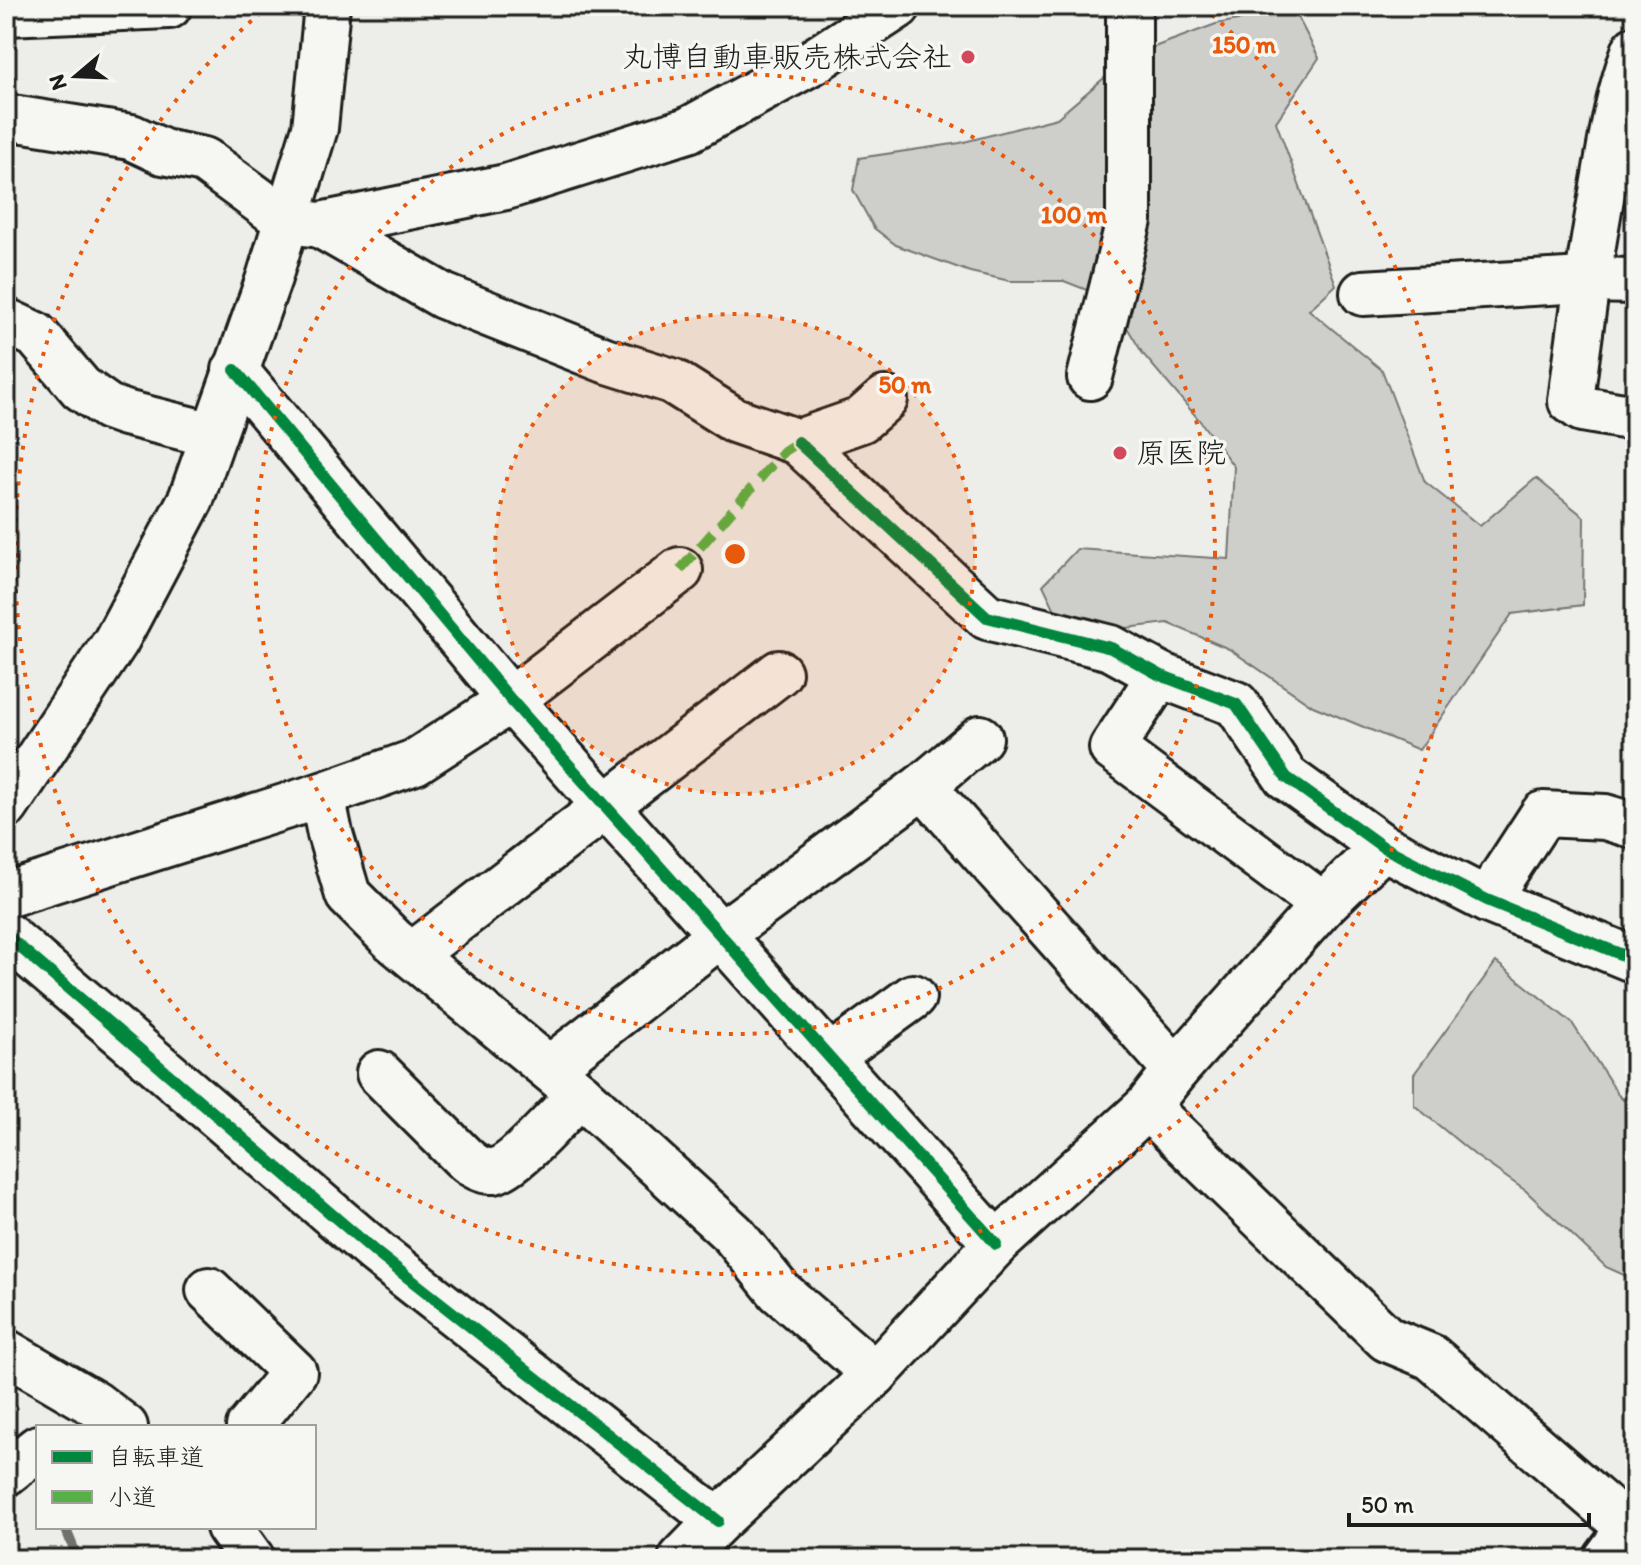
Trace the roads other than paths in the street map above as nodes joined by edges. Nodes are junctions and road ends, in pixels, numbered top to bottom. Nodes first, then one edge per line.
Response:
1 (169, 6) edge
2 (327, 6) edge
3 (898, 6) edge
4 (1129, 6) edge
5 (6, 13) edge
6 (1635, 49) edge
7 (6, 117) edge
8 (303, 223) junction
9 (1586, 280) junction
10 (1635, 281) edge
11 (1363, 293) dead end
12 (6, 321) edge
13 (235, 370) junction
14 (1090, 377) dead end
15 (885, 399) dead end
16 (1635, 418) edge
17 (213, 435) junction
18 (798, 442) junction
19 (680, 570) dead end
20 (779, 673) dead end
21 (1160, 675) junction
22 (511, 700) junction
23 (980, 738) dead end
24 (923, 786) junction
25 (322, 795) junction
26 (6, 806) edge
27 (605, 807) junction
28 (1635, 826) edge
29 (1383, 847) junction
30 (6, 895) edge
31 (1487, 900) junction
32 (1323, 905) junction
33 (6, 935) edge
34 (719, 936) junction
35 (412, 955) junction
36 (1635, 960) edge
37 (913, 997) dead end
38 (829, 1058) junction
39 (1176, 1070) junction
40 (379, 1073) dead end
41 (566, 1080) junction
42 (1147, 1107) junction
43 (996, 1244) junction
44 (209, 1290) dead end
45 (6, 1352) edge
46 (875, 1374) junction
47 (45, 1425) edge
48 (251, 1425) edge
49 (718, 1521) junction
50 (230, 1529) edge
51 (1623, 1536) edge
52 (252, 1559) edge
53 (681, 1559) edge

1 - 5 street
2 - 8 street
3 - 8 street
4 - 14 street
6 - 9 street
7 - 8 street
8 - 13 street
8 - 18 street
9 - 10 street
9 - 11 street
9 - 16 street
12 - 17 street
13 - 17 street
13 - 22 street
15 - 18 street
17 - 26 street
18 - 21 street
19 - 22 street
20 - 27 street
21 - 29 street
21 - 32 street
22 - 25 street
22 - 27 street
23 - 24 street
24 - 34 street
24 - 39 street
25 - 30 street
25 - 35 street
27 - 34 street
27 - 35 street
28 - 31 street
29 - 31 street
29 - 32 street
31 - 36 street
32 - 39 street
33 - 49 street
34 - 38 street
34 - 41 street
35 - 41 street
37 - 38 street
38 - 43 street
39 - 42 street
40 - 41 street
41 - 46 street
42 - 43 street
42 - 51 street
43 - 46 street
44 - 48 street
45 - 47 street
46 - 49 street
49 - 53 street
50 - 52 street

